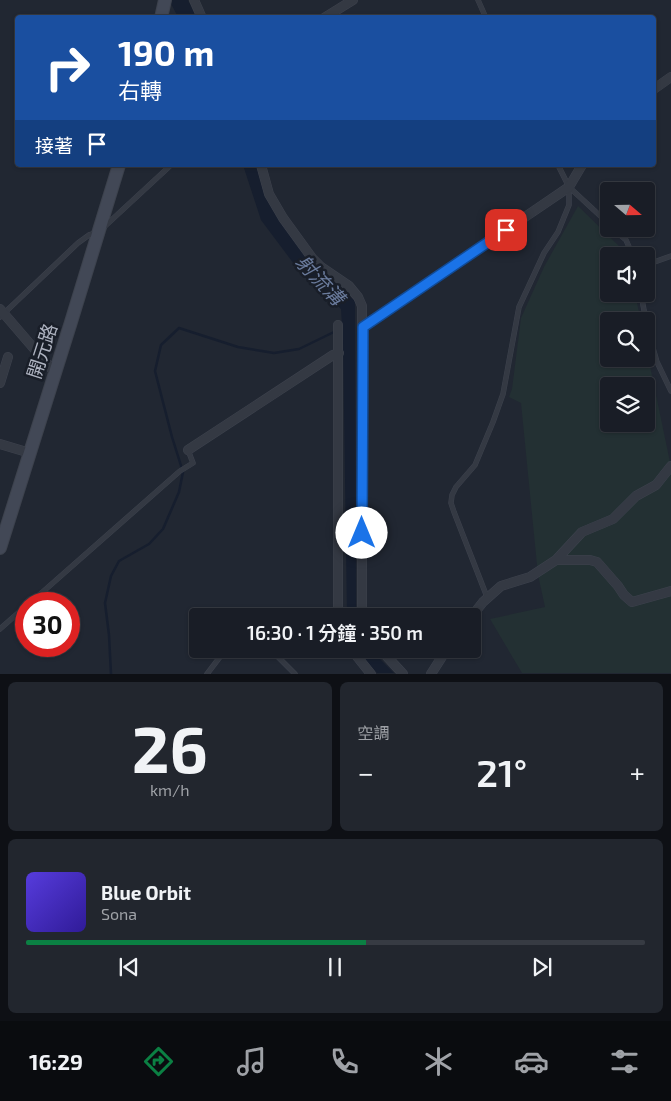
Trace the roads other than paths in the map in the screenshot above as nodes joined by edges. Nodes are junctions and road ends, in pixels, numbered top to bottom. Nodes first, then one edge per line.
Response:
1 (194, 0) edge
2 (353, 0) edge
3 (478, 0) edge
4 (201, 15) edge
5 (329, 15) edge
6 (485, 15) edge
7 (671, 77) edge
8 (656, 88) edge
9 (118, 167) edge
10 (169, 167) edge
11 (262, 167) edge
12 (559, 167) edge
13 (581, 167) edge
14 (569, 187) junction
15 (600, 216) edge
16 (98, 232) junction
17 (671, 256) edge
18 (655, 262) edge
19 (1, 313) edge
20 (338, 325) dead end
21 (363, 327) junction
22 (339, 349) junction
23 (655, 355) edge
24 (8, 357) dead end
25 (55, 373) junction
26 (0, 383) edge
27 (671, 391) edge
28 (0, 444) edge
29 (188, 450) joint
30 (30, 453) junction
31 (671, 466) edge
32 (0, 548) edge
33 (556, 560) junction
34 (671, 591) edge
35 (42, 592) edge
36 (487, 598) junction
37 (338, 608) edge
38 (362, 608) edge
39 (479, 608) edge
40 (15, 616) edge
41 (0, 629) edge
42 (219, 658) edge
43 (279, 658) edge
44 (358, 658) edge
45 (388, 658) edge
46 (441, 658) edge
47 (207, 674) edge
48 (295, 674) edge
49 (371, 674) edge
50 (403, 674) edge
51 (431, 674) edge

1 - 4 street
2 - 5 street
3 - 6 lane
7 - 8 street
9 - 16 main road, 開元路
10 - 16 lane
11 - 21 street
12 - 14 lane
13 - 14 street
14 - 15 lane
14 - 21 street
14 - 36 lane
16 - 19 lane
16 - 25 main road, 開元路
17 - 18 lane
19 - 25 street
20 - 22 street
21 - 38 street
22 - 29 street
22 - 37 street
23 - 27 lane
24 - 26 street
25 - 30 main road, 開元路
28 - 30 street
29 - 35 lane
30 - 32 main road, 開元路
31 - 33 street
33 - 34 street
33 - 36 street
36 - 39 street
40 - 41 lane
42 - 47 lane
43 - 48 lane
44 - 49 street
45 - 50 street
46 - 51 street

